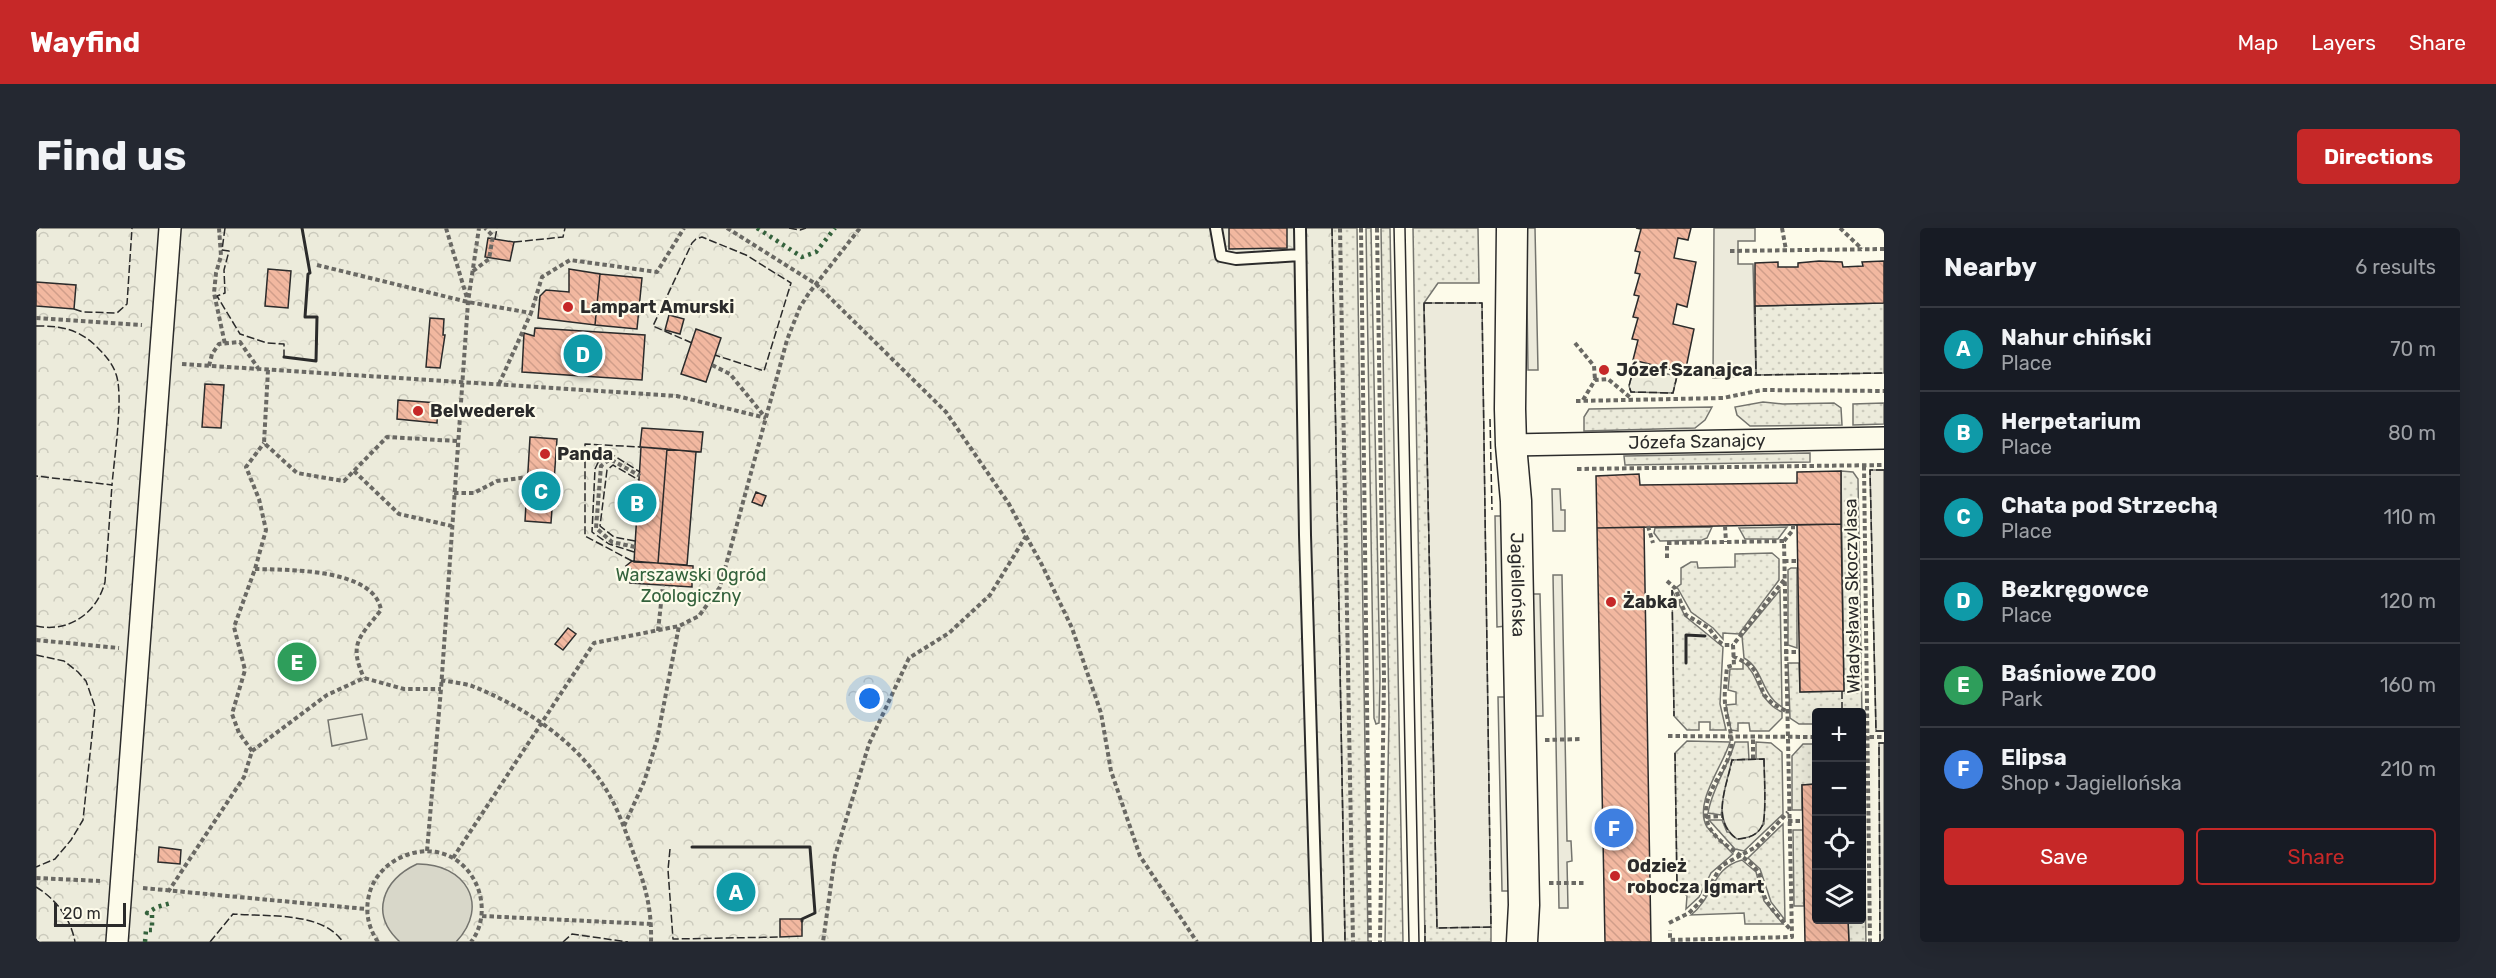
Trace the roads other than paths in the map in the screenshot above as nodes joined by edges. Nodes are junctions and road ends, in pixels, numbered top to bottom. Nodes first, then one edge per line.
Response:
1 (170, 228) edge
2 (1216, 228) edge
3 (1300, 228) edge
4 (1512, 228) edge
5 (1300, 255) junction
6 (1884, 438) edge
7 (1511, 445) junction
8 (117, 942) edge
9 (1317, 942) edge
10 (1522, 942) edge

1 - 8 street
2 - 5 lane
3 - 5 lane
4 - 7 street, Jagiellońska
5 - 9 lane
6 - 7 street, Józefa Szanajcy
7 - 10 street, Jagiellońska

